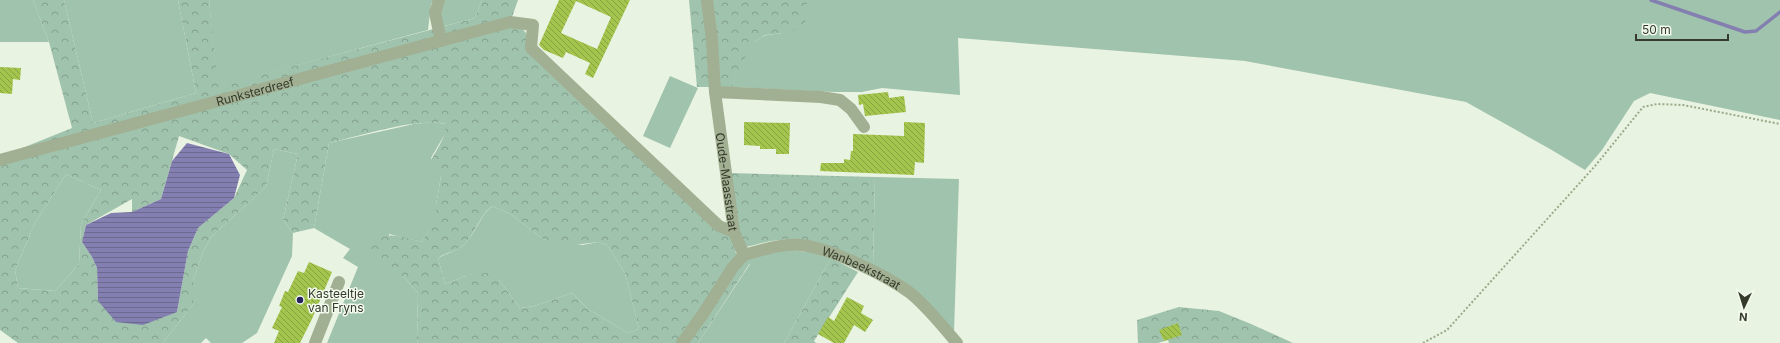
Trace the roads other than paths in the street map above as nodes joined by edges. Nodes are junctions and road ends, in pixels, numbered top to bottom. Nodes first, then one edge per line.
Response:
1 (439, 0) edge
2 (707, 0) edge
3 (441, 41) junction
4 (715, 92) junction
5 (864, 127) dead end
6 (0, 160) edge
7 (734, 232) junction
8 (744, 255) junction
9 (339, 282) dead end
10 (315, 343) edge
11 (682, 343) edge
12 (957, 343) edge

1 - 3 street
2 - 4 street, Oude-Maasstraat
3 - 6 street, Runksterdreef
3 - 7 street, Runksterdreef
4 - 5 street
4 - 7 street, Oude-Maasstraat
7 - 8 street, Oude-Maasstraat
8 - 11 street
8 - 12 street, Wanbeekstraat
9 - 10 street

